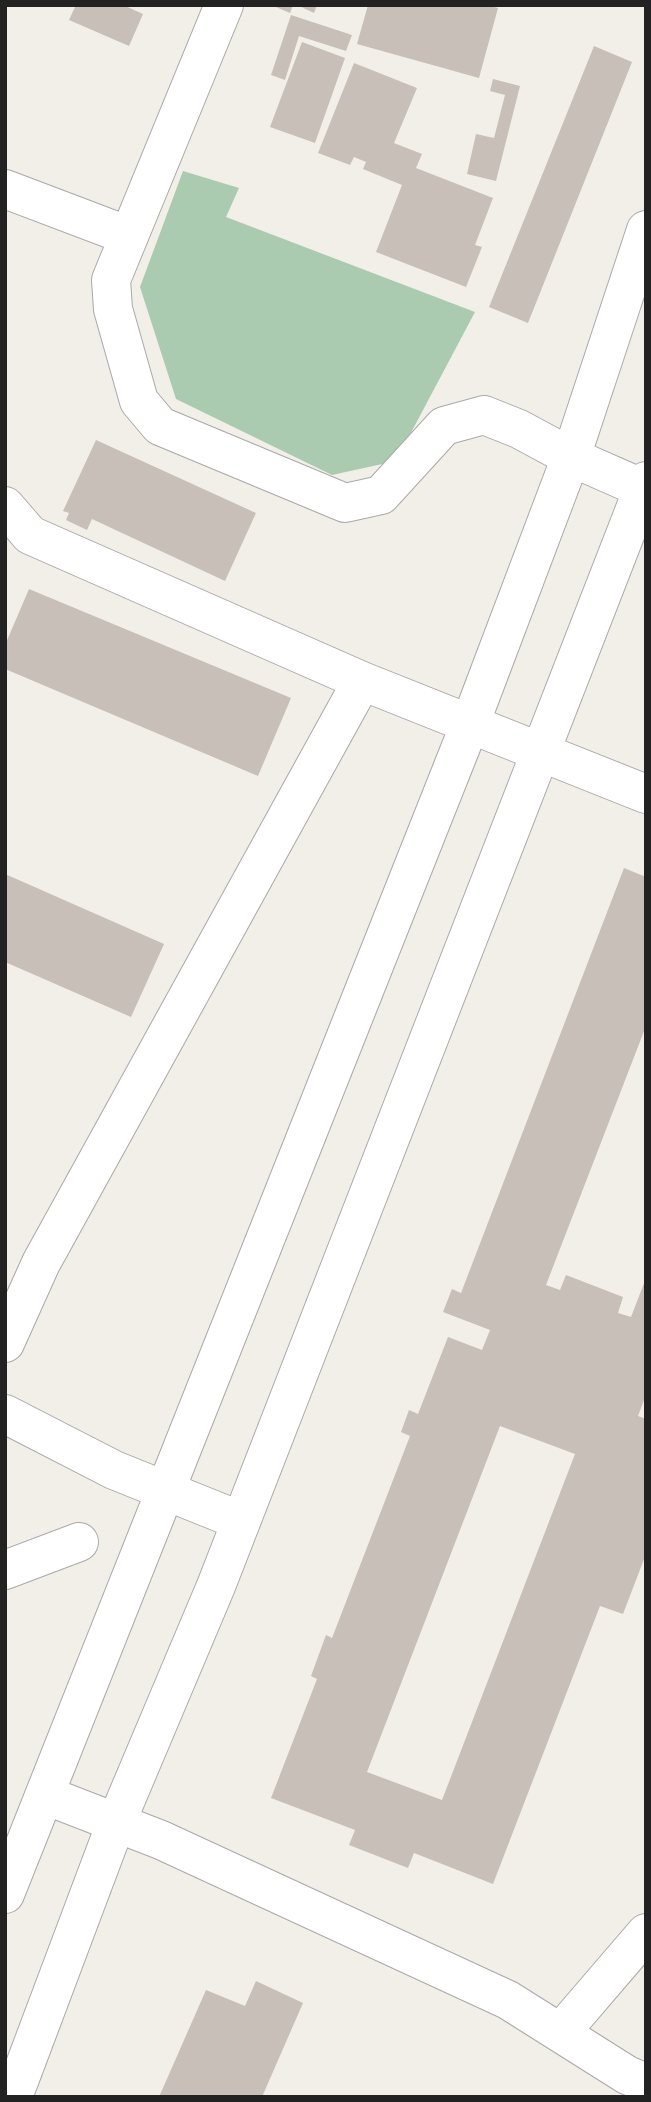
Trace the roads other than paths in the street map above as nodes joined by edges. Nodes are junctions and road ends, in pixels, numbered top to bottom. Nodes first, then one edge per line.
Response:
1 (224, 5) edge
2 (5, 188) edge
3 (646, 230) edge
4 (129, 236) junction
5 (571, 457) junction
6 (645, 486) edge
7 (5, 506) edge
8 (362, 681) junction
9 (470, 724) junction
10 (541, 751) junction
11 (646, 794) edge
12 (5, 1343) edge
13 (5, 1414) edge
14 (166, 1492) junction
15 (241, 1521) junction
16 (79, 1542) dead end
17 (5, 1570) edge
18 (45, 1794) junction
19 (116, 1822) junction
20 (5, 1894) edge
21 (646, 1933) edge
22 (561, 2032) junction
23 (646, 2083) edge
24 (13, 2097) edge

1 - 4 street
2 - 4 street
3 - 5 street
4 - 5 street
5 - 6 street
5 - 9 street
6 - 10 street
7 - 8 street
8 - 9 street
8 - 12 street
9 - 10 street
9 - 14 street
10 - 11 street
10 - 15 street
13 - 14 street
14 - 15 street
14 - 18 street
15 - 19 street
16 - 17 street
18 - 19 street
18 - 20 street
19 - 22 street
19 - 24 street
21 - 22 street
22 - 23 street

